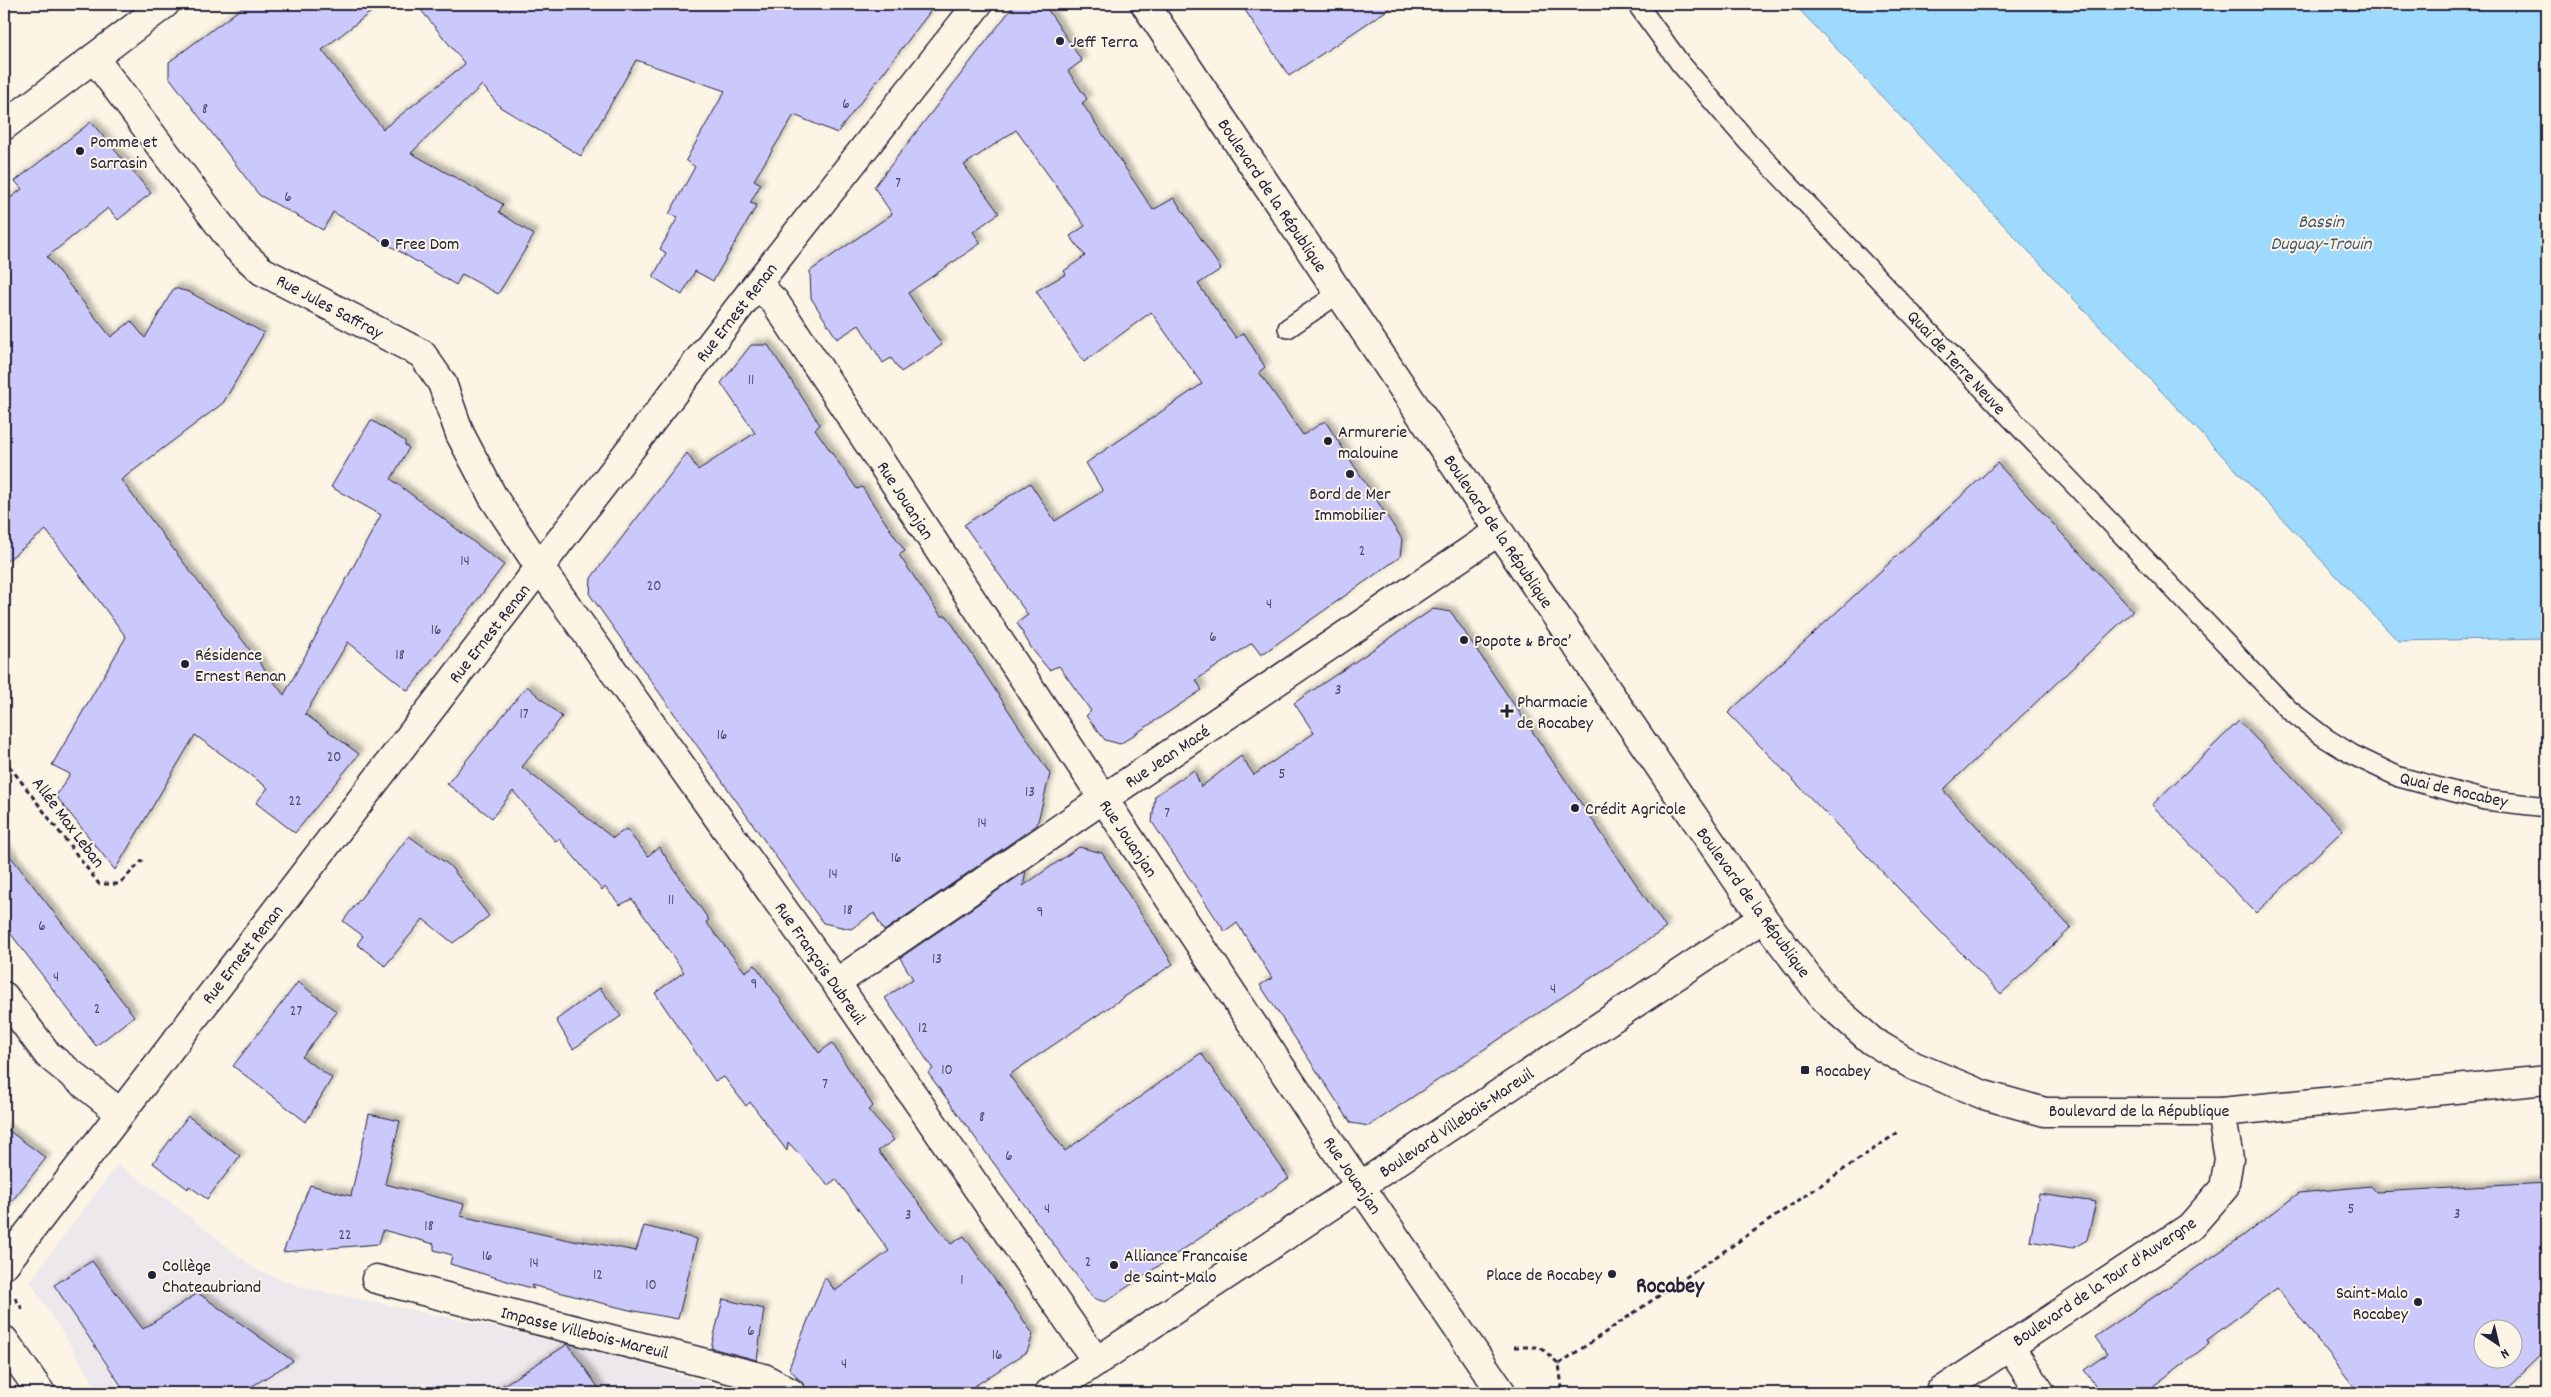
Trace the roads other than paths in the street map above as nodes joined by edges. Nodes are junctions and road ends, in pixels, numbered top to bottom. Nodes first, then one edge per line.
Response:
1 (165, 4) edge
2 (978, 4) edge
3 (1145, 4) edge
4 (1636, 4) edge
5 (94, 58) junction
6 (4, 126) edge
7 (757, 284) junction
8 (1339, 293) junction
9 (1288, 328) dead end
10 (1499, 531) junction
11 (540, 568) junction
12 (2289, 710) joint
13 (1103, 798) junction
14 (2547, 807) edge
15 (1763, 918) junction
16 (836, 983) junction
17 (4, 996) edge
18 (2547, 1080) edge
19 (119, 1112) junction
20 (2221, 1112) junction
21 (1361, 1186) junction
22 (4, 1265) edge
23 (376, 1279) dead end
24 (4, 1340) edge
25 (2009, 1346) junction
26 (1098, 1362) junction
27 (41, 1393) edge
28 (791, 1393) edge
29 (1049, 1393) edge
30 (1502, 1393) edge
31 (1939, 1393) edge
32 (2041, 1393) edge

1 - 5 street
2 - 7 street, Rue Ernest Renan
3 - 8 street, Boulevard de la République
4 - 12 lane, Quai de Terre Neuve
5 - 6 street
5 - 11 street, Rue Jules Saffray
7 - 11 street, Rue Ernest Renan
7 - 13 street, Rue Jouanjan
8 - 9 lane
8 - 10 street, Boulevard de la République
10 - 13 street, Rue Jean Macé
10 - 15 street, Boulevard de la République
11 - 16 street, Rue François Dubreuil
11 - 19 street, Rue Ernest Renan
12 - 14 lane, Quai de Rocabey
13 - 16 street, Rue Jean Macé
13 - 21 street, Rue Jouanjan
15 - 20 street, Boulevard de la République
15 - 21 street, Boulevard Villebois-Mareuil
16 - 26 street, Rue François Dubreuil
17 - 19 street
18 - 20 street, Boulevard de la République
19 - 22 street, Rue Ernest Renan
20 - 25 street, Boulevard de la Tour d'Auvergne
21 - 26 street, Boulevard Villebois-Mareuil
21 - 30 street, Rue Jouanjan
23 - 28 street, Impasse Villebois-Mareuil
24 - 27 street
25 - 31 street, Boulevard de la Tour d'Auvergne
25 - 32 street
26 - 29 street, Boulevard Villebois-Mareuil

